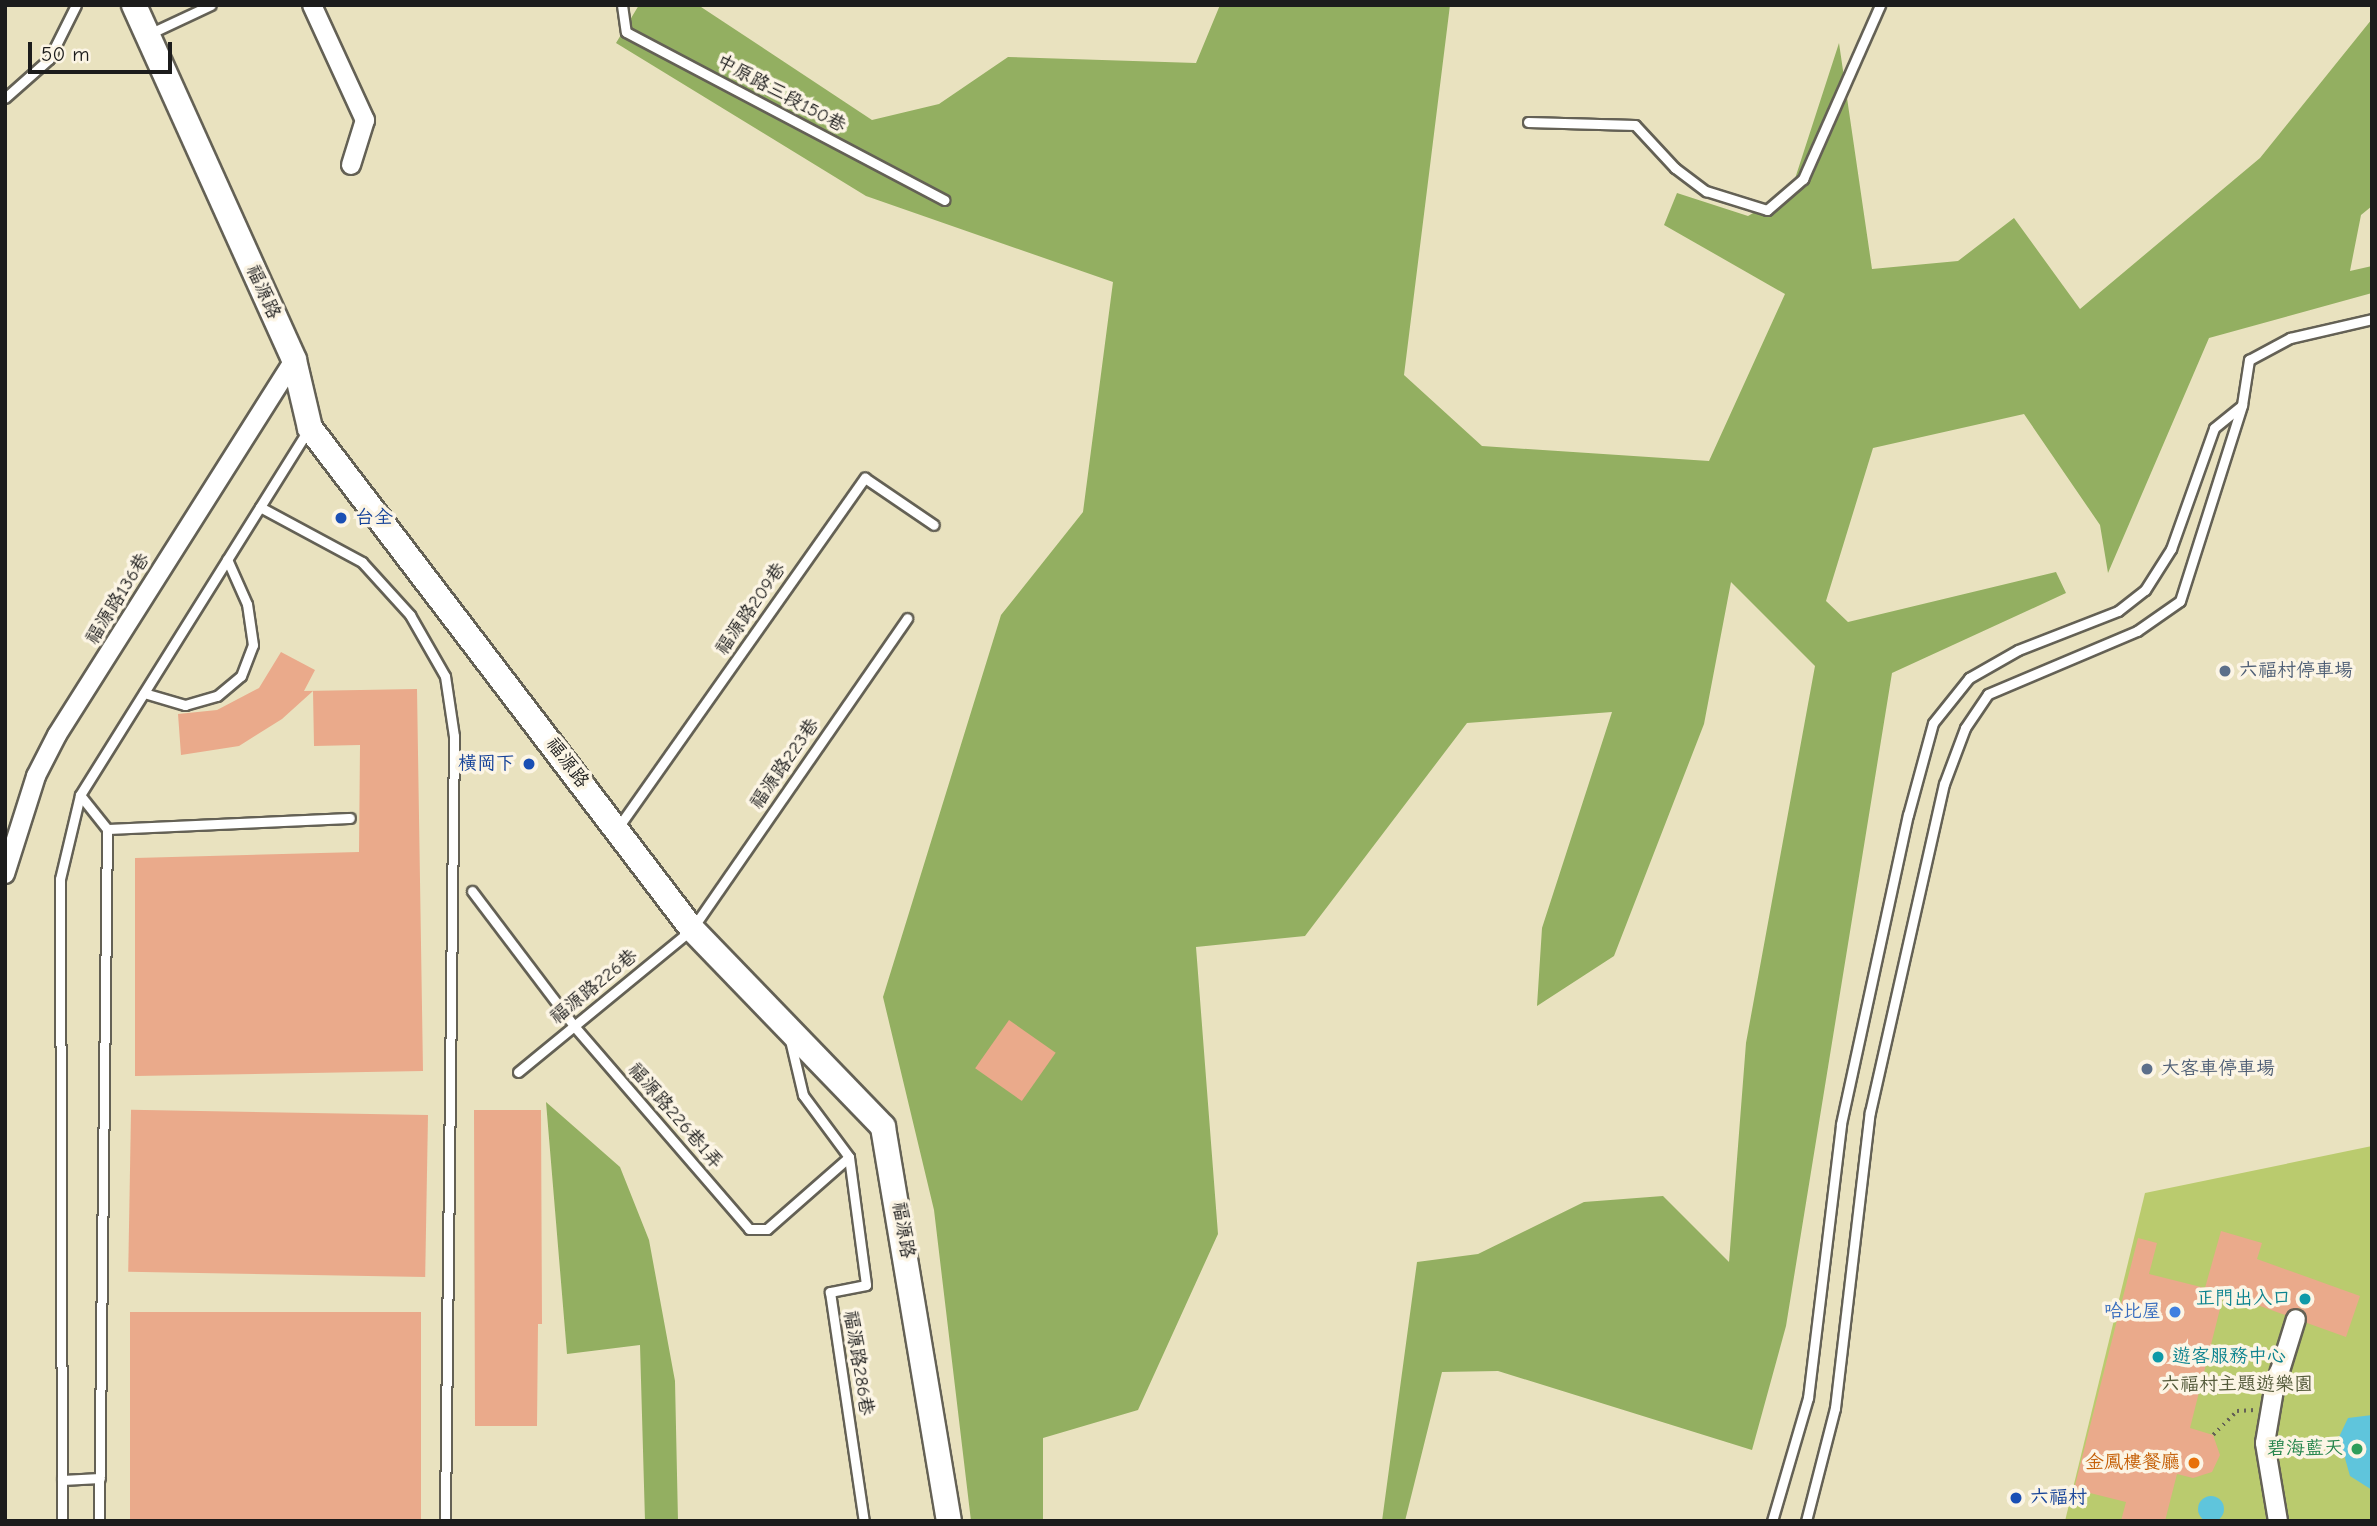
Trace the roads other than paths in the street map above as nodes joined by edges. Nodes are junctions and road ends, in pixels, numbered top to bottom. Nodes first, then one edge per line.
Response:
1 (76, 5) edge
2 (134, 5) edge
3 (211, 5) edge
4 (312, 5) edge
5 (622, 5) edge
6 (1880, 5) edge
7 (147, 35) junction
8 (5, 98) edge
9 (1528, 121) dead end
10 (351, 165) dead end
11 (944, 200) dead end
12 (2372, 319) edge
13 (294, 360) junction
14 (2242, 405) junction
15 (310, 428) junction
16 (260, 507) junction
17 (934, 525) dead end
18 (227, 559) junction
19 (906, 618) dead end
20 (144, 693) junction
21 (79, 795) junction
22 (350, 818) dead end
23 (107, 829) junction
24 (617, 829) junction
25 (5, 874) edge
26 (472, 891) dead end
27 (692, 929) junction
28 (575, 1026) junction
29 (787, 1028) junction
30 (518, 1072) dead end
31 (849, 1157) junction
32 (2296, 1319) dead end
33 (100, 1478) junction
34 (62, 1480) junction
35 (62, 1521) edge
36 (99, 1521) edge
37 (445, 1521) edge
38 (864, 1521) edge
39 (949, 1521) edge
40 (1772, 1521) edge
41 (1806, 1521) edge
42 (2278, 1521) edge

1 - 8 lane
2 - 7 street, 福源路
3 - 7 lane
4 - 10 street
5 - 11 lane, 中原路三段150巷
6 - 9 lane
7 - 13 street, 福源路
12 - 14 lane
13 - 15 street, 福源路
13 - 25 street, 福源路136巷
14 - 40 lane
14 - 41 lane
15 - 16 lane
15 - 24 street, 福源路
16 - 18 lane
16 - 37 lane
17 - 24 lane, 福源路209巷
18 - 20 lane
18 - 20 lane
19 - 27 lane, 福源路223巷
20 - 21 lane
21 - 23 lane
21 - 34 lane
22 - 23 lane
23 - 33 lane
24 - 27 street, 福源路
26 - 28 lane, 福源路226巷1弄
27 - 28 lane, 福源路226巷
27 - 29 street, 福源路
28 - 30 lane, 福源路226巷
28 - 31 lane, 福源路226巷1弄
29 - 31 lane
29 - 39 street, 福源路
31 - 38 lane, 福源路286巷
32 - 42 street
33 - 34 lane
33 - 36 lane
34 - 35 lane

